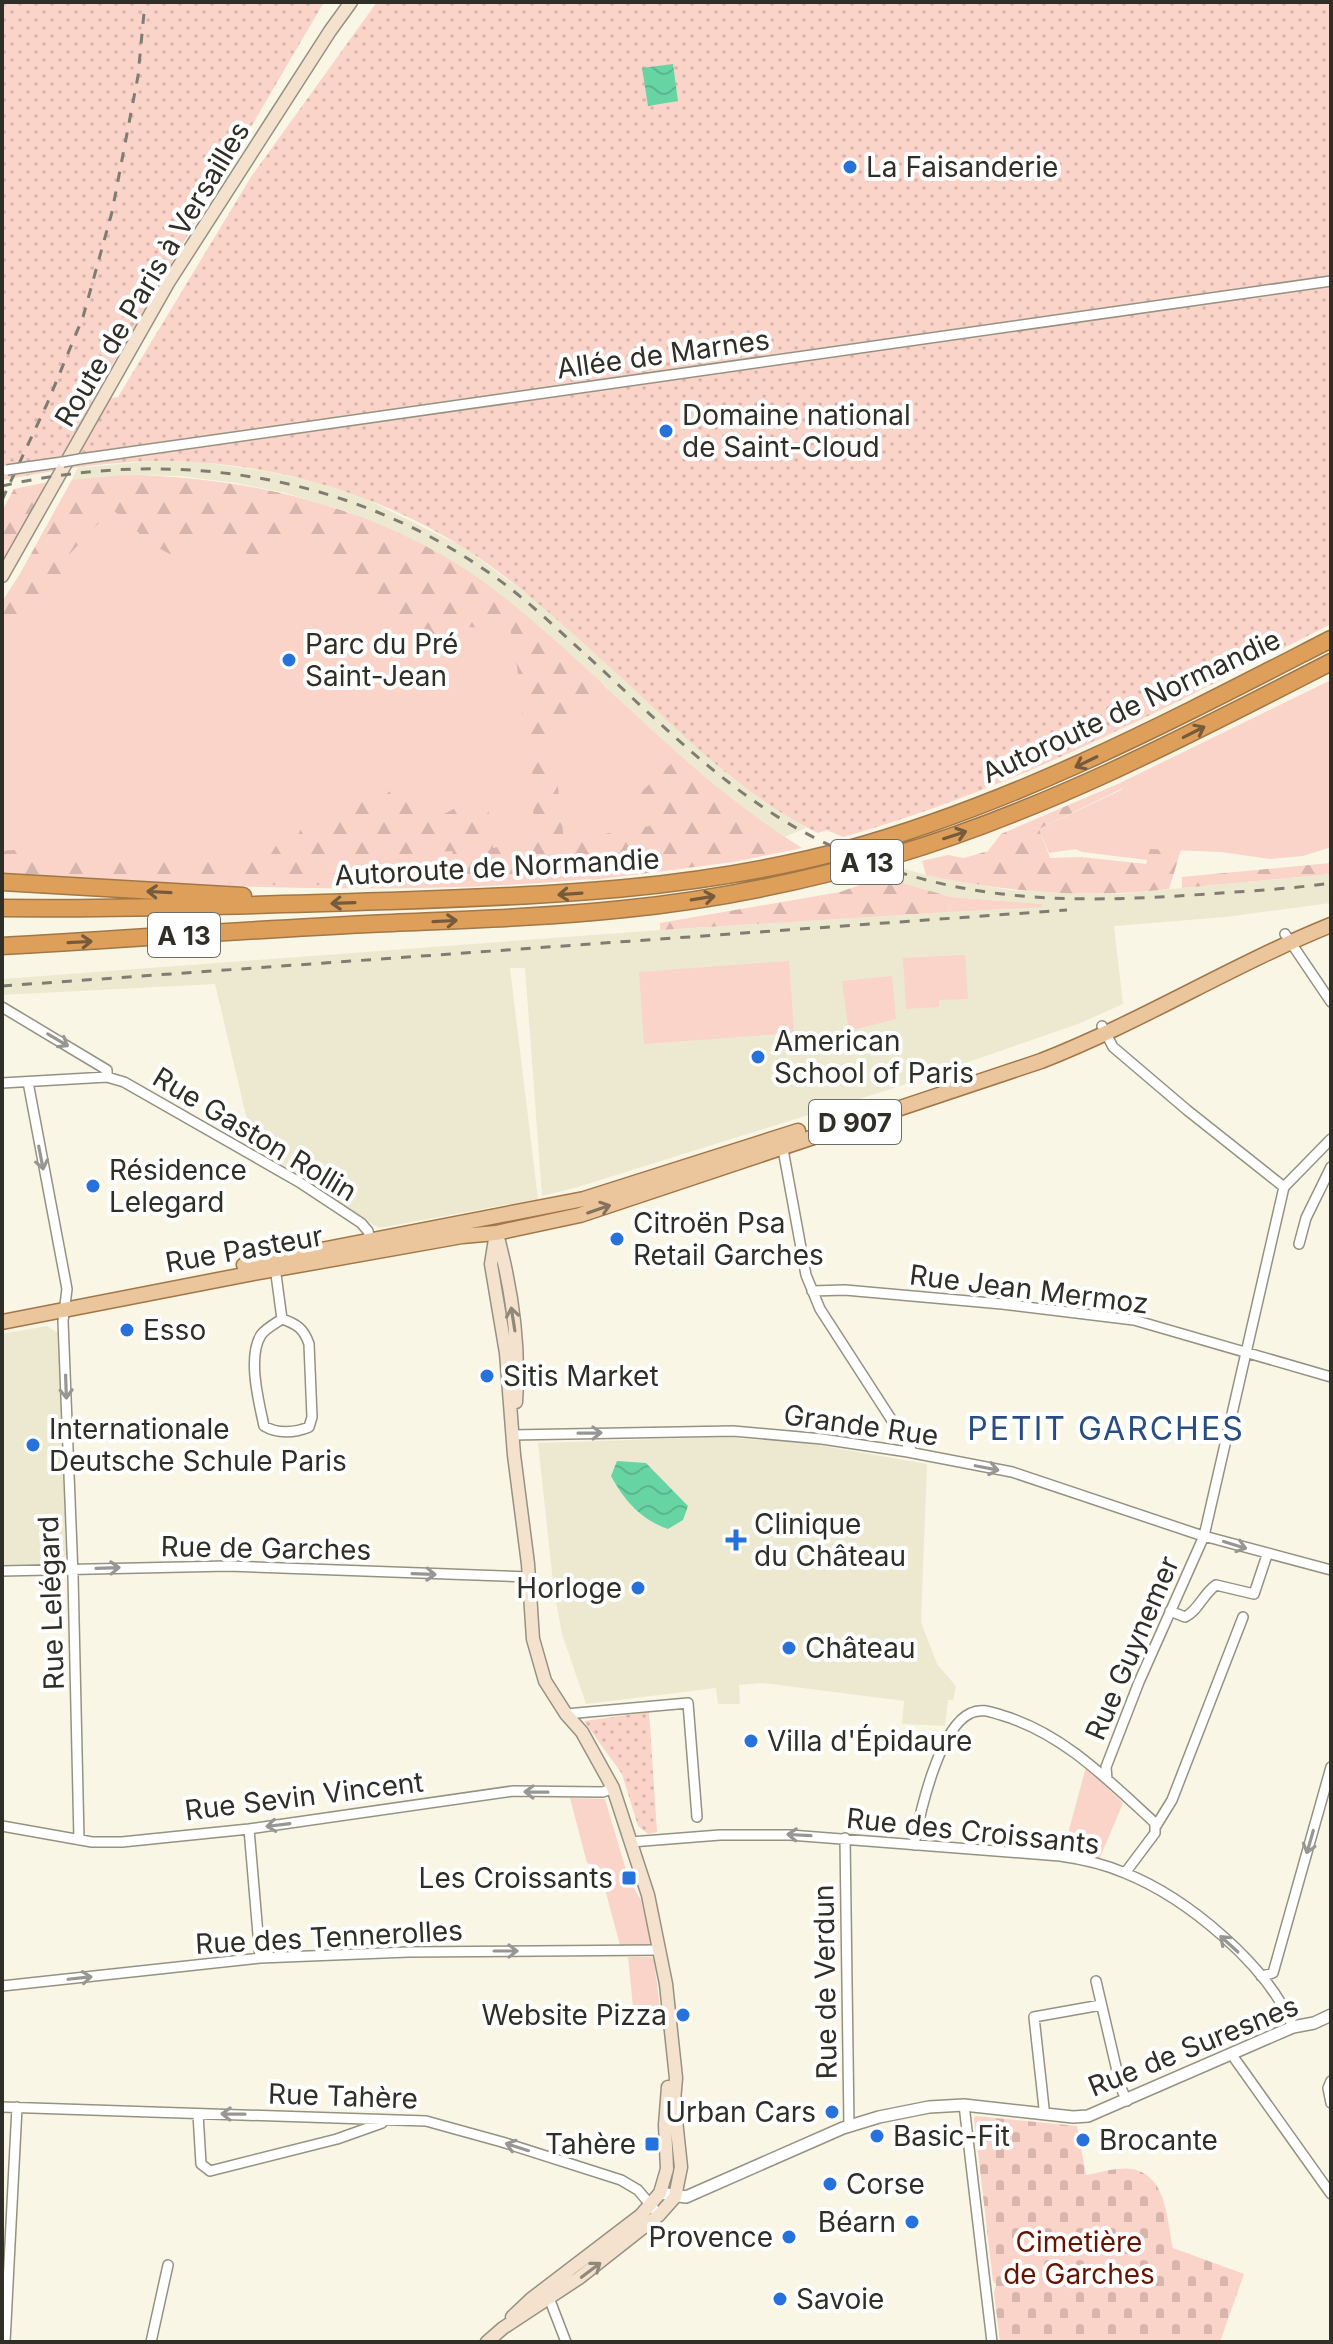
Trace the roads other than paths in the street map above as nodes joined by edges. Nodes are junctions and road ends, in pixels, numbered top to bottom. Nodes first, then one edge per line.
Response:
1 (351, 2) edge
2 (1331, 281) edge
3 (4, 470) edge
4 (2, 576) edge
5 (1331, 639) edge
6 (1331, 662) edge
7 (2, 882) edge
8 (263, 905) junction
9 (2, 908) edge
10 (1331, 916) edge
11 (1331, 925) edge
12 (1288, 938) junction
13 (2, 946) edge
14 (1331, 1002) edge
15 (2, 1007) edge
16 (1104, 1031) junction
17 (107, 1077) junction
18 (28, 1082) junction
19 (2, 1083) edge
20 (781, 1141) junction
21 (1327, 1143) edge
22 (1331, 1155) edge
23 (1331, 1167) edge
24 (1284, 1187) junction
25 (553, 1206) junction
26 (564, 1219) junction
27 (495, 1225) junction
28 (534, 1225) junction
29 (370, 1240) junction
30 (1299, 1244) dead end
31 (275, 1264) junction
32 (812, 1291) junction
33 (66, 1305) junction
34 (2, 1313) edge
35 (282, 1319) junction
36 (2, 1322) edge
37 (1247, 1354) junction
38 (1331, 1377) edge
39 (512, 1430) junction
40 (913, 1453) junction
41 (1204, 1536) junction
42 (1267, 1555) junction
43 (73, 1569) junction
44 (1331, 1570) edge
45 (2, 1571) edge
46 (529, 1577) junction
47 (1170, 1611) junction
48 (1243, 1617) dead end
49 (566, 1714) junction
50 (1331, 1767) edge
51 (1107, 1779) junction
52 (613, 1788) junction
53 (697, 1817) dead end
54 (2, 1826) edge
55 (1156, 1826) junction
56 (249, 1829) junction
57 (845, 1838) junction
58 (79, 1840) junction
59 (631, 1842) junction
60 (914, 1845) junction
61 (1125, 1873) junction
62 (660, 1950) junction
63 (260, 1958) junction
64 (1261, 1976) junction
65 (1096, 1981) dead end
66 (2, 1986) edge
67 (1101, 2005) junction
68 (1331, 2015) edge
69 (1293, 2027) junction
70 (1232, 2055) junction
71 (674, 2069) junction
72 (1331, 2081) edge
73 (1127, 2101) junction
74 (1331, 2102) edge
75 (964, 2105) junction
76 (2, 2107) edge
77 (17, 2107) junction
78 (1044, 2108) dead end
79 (198, 2114) junction
80 (389, 2120) junction
81 (849, 2126) junction
82 (666, 2180) junction
83 (677, 2190) junction
84 (660, 2193) junction
85 (1330, 2193) edge
86 (655, 2210) junction
87 (168, 2265) dead end
88 (549, 2298) junction
89 (503, 2328) junction
90 (5, 2342) edge
91 (151, 2342) edge
92 (487, 2342) edge
93 (566, 2342) edge
94 (992, 2342) edge

1 - 4 main road, Route de Paris à Versailles
2 - 3 street, Allée de Marnes, bridge
5 -> 8 highway, Autoroute de Normandie / A 13
13 -> 6 highway, Autoroute de Normandie / A 13
8 -> 7 highway
8 - 9 highway, Autoroute de Normandie / A 13
10 - 12 main road, D 907
11 - 12 main road, D 907
12 - 14 street
12 - 16 main road, D 907
15 -> 17 street
16 - 20 main road, D 907
16 - 24 street
17 - 18 street
17 - 29 street, Rue Gaston Rollin
18 - 19 street
18 -> 33 street, Rue Lelégard
20 - 25 main road, D 907
26 -> 20 main road, D 907
20 - 32 street
21 - 22 street
21 - 24 street
23 - 30 street
24 - 37 street, Rue Guynemer
25 - 26 main road
25 - 27 main road, D 907
25 - 28 main road
26 - 28 main road, D 907
27 - 28 main road, D 907
27 - 29 main road, Rue Pasteur / D 907
27 - 31 main road, Rue Pasteur / D 907
27 - 39 main road
29 - 31 main road, Rue Pasteur / D 907
31 - 33 main road, Rue Pasteur / D 907
31 - 35 street
32 - 37 street, Rue Jean Mermoz
32 - 40 street
33 - 34 main road, Rue Pasteur / D 907
33 - 36 main road, Rue Pasteur / D 907
33 -> 43 street, Rue Lelégard
35 - 35 street
37 - 38 street, Rue Jean Mermoz
37 - 41 street, Rue Guynemer
39 -> 40 street, Grande Rue
39 - 46 main road
40 -> 41 street, Grande Rue
41 -> 42 street, Grande Rue
41 - 47 street, Rue Guynemer
42 - 44 street, Grande Rue
42 - 47 street
43 - 45 street, Rue de Garches
43 -> 46 street, Rue de Garches
43 - 58 street, Rue Lelégard
46 - 49 main road
47 - 51 street, Rue Guynemer
48 - 55 street
49 - 52 main road
49 - 53 street
50 -> 64 street
51 - 55 street
51 - 60 street
52 -> 56 street, Rue Sevin Vincent
52 - 59 main road
54 - 58 street, Rue Sevin Vincent
55 - 61 street
56 - 58 street, Rue Sevin Vincent
56 - 63 street
57 -> 59 street, Rue des Croissants
57 - 60 street, Rue des Croissants
57 - 81 street, Rue de Verdun
59 - 62 main road
60 - 61 street, Rue des Croissants
64 -> 61 street, Rue des Croissants
63 -> 62 street, Rue des Tennerolles
62 - 71 main road
66 -> 63 street, Rue des Tennerolles
64 - 69 street, Rue des Croissants
65 - 67 street
67 - 73 street
67 - 78 street
68 - 69 street, Rue de Suresnes
69 - 70 street, Rue de Suresnes
70 - 73 street, Rue de Suresnes
70 - 85 street
71 - 82 main road
71 - 83 main road
72 - 74 street
73 - 75 street, Rue de Suresnes
75 - 81 street, Rue de Suresnes
75 - 94 street
76 - 77 street, Rue Tahère
77 - 79 street, Rue Tahère
77 - 90 street
80 -> 79 street, Rue Tahère
79 - 80 street
86 -> 80 street, Rue Tahère
81 - 83 street, Rue de Suresnes
82 - 83 street
82 - 84 main road
83 - 84 street
83 - 86 main road
84 - 86 main road
88 -> 86 main road
86 - 89 main road
87 - 91 street
88 - 89 main road
88 - 93 street
89 - 92 main road

